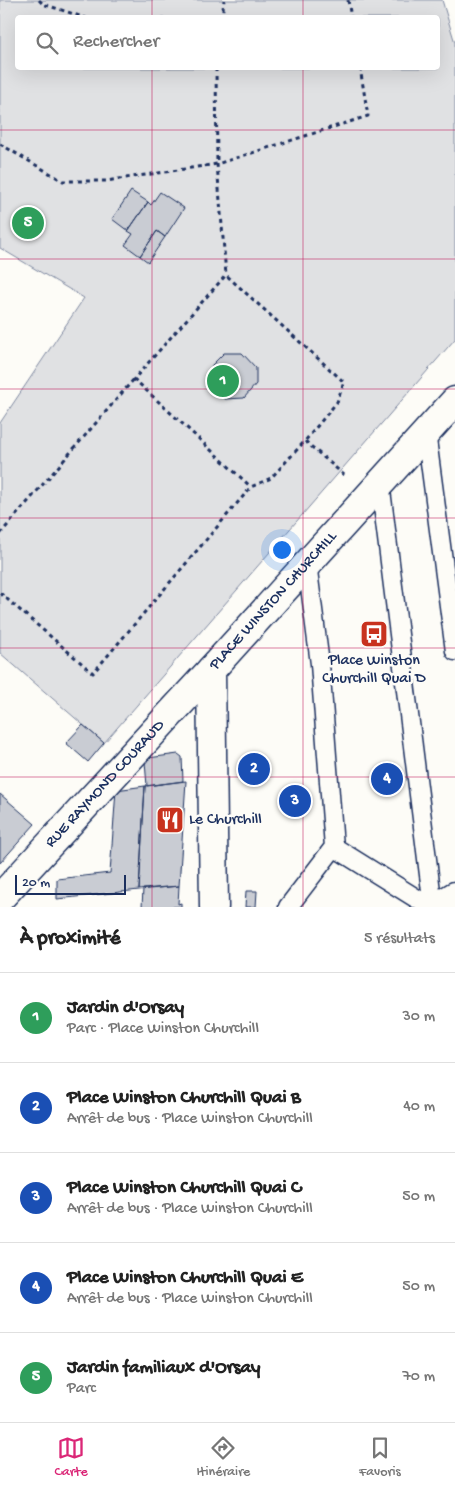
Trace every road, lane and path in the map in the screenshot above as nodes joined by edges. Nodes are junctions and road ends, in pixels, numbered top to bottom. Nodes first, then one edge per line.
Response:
1 (39, 0) edge
2 (224, 0) edge
3 (348, 0) edge
4 (77, 15) edge
5 (222, 15) edge
6 (350, 15) edge
7 (216, 70) edge
8 (360, 70) edge
9 (0, 144) edge
10 (218, 164) junction
11 (226, 275) junction
12 (134, 379) junction
13 (455, 400) edge
14 (426, 432) junction
15 (305, 440) junction
16 (346, 477) dead end
17 (380, 482) junction
18 (251, 487) junction
19 (0, 534) edge
20 (307, 562) junction
21 (0, 593) edge
22 (455, 651) edge
23 (211, 670) junction
24 (334, 847) junction
25 (455, 896) edge
26 (0, 898) edge
27 (214, 907) edge
28 (288, 907) edge
29 (433, 907) edge

1 - 4 path
2 - 5 path
3 - 6 path
7 - 10 path
8 - 10 path
9 - 10 path
10 - 11 path
11 - 12 path
11 - 15 path
12 - 18 path
12 - 19 path
13 - 14 main road, PLACE WINSTON CHURCHILL
14 - 17 main road, PLACE WINSTON CHURCHILL
14 - 22 lane
15 - 16 path
15 - 18 path
17 - 20 main road, PLACE WINSTON CHURCHILL
17 - 29 lane
18 - 21 path
20 - 23 main road, PLACE WINSTON CHURCHILL
20 - 24 lane
23 - 26 main road, RUE RAYMOND COURAUD
23 - 27 main road, PLACE WINSTON CHURCHILL
24 - 28 lane
24 - 29 lane
25 - 29 main road

